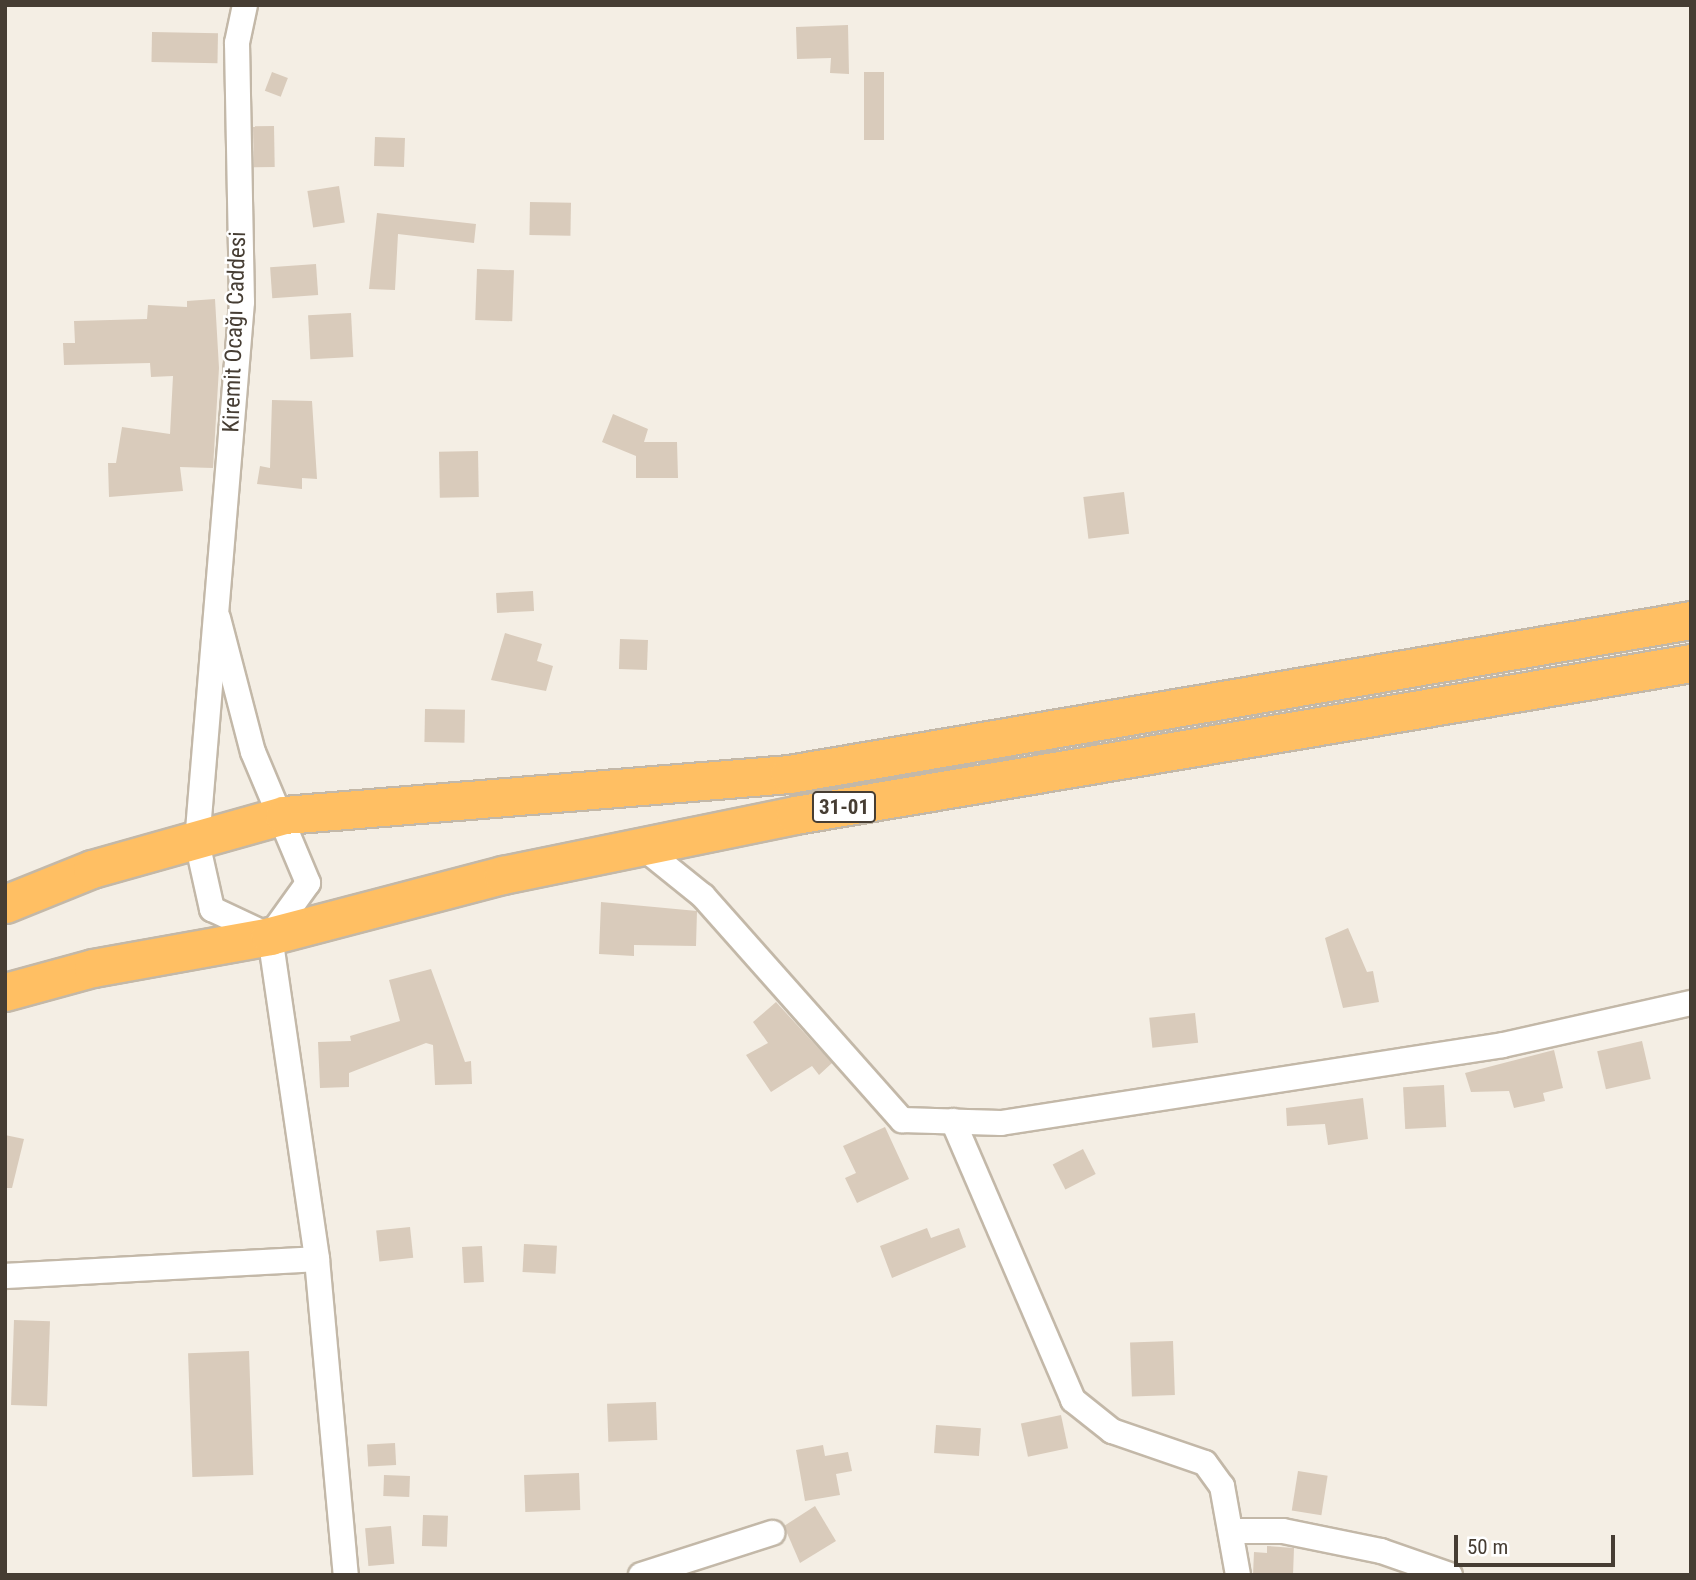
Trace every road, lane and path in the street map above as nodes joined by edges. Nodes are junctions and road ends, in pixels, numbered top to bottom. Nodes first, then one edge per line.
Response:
1 (245, 5) edge
2 (218, 618) junction
3 (1691, 620) edge
4 (1691, 663) edge
5 (284, 815) junction
6 (197, 842) junction
7 (641, 846) junction
8 (5, 904) edge
9 (270, 936) junction
10 (5, 992) edge
11 (1691, 1003) edge
12 (953, 1121) junction
13 (317, 1259) junction
14 (5, 1276) edge
15 (1234, 1531) junction
16 (772, 1533) dead end
17 (346, 1575) edge
18 (641, 1575) edge
19 (1238, 1575) edge
20 (1450, 1575) edge

1 - 2 street, Kiremit Ocağı Caddesi
2 - 5 street
2 - 6 street, Kiremit Ocağı Caddesi
3 - 5 highway, 31-01
4 - 7 highway, 31-01
5 - 6 highway, 31-01
5 - 9 street
6 - 8 highway, 31-01
6 - 9 street, Kiremit Ocağı Caddesi
7 - 9 highway, 31-01
7 - 12 street
9 - 10 highway, 31-01
9 - 13 street
11 - 12 street
12 - 15 street
13 - 14 street
13 - 17 street
15 - 19 street
15 - 20 street
16 - 18 street

